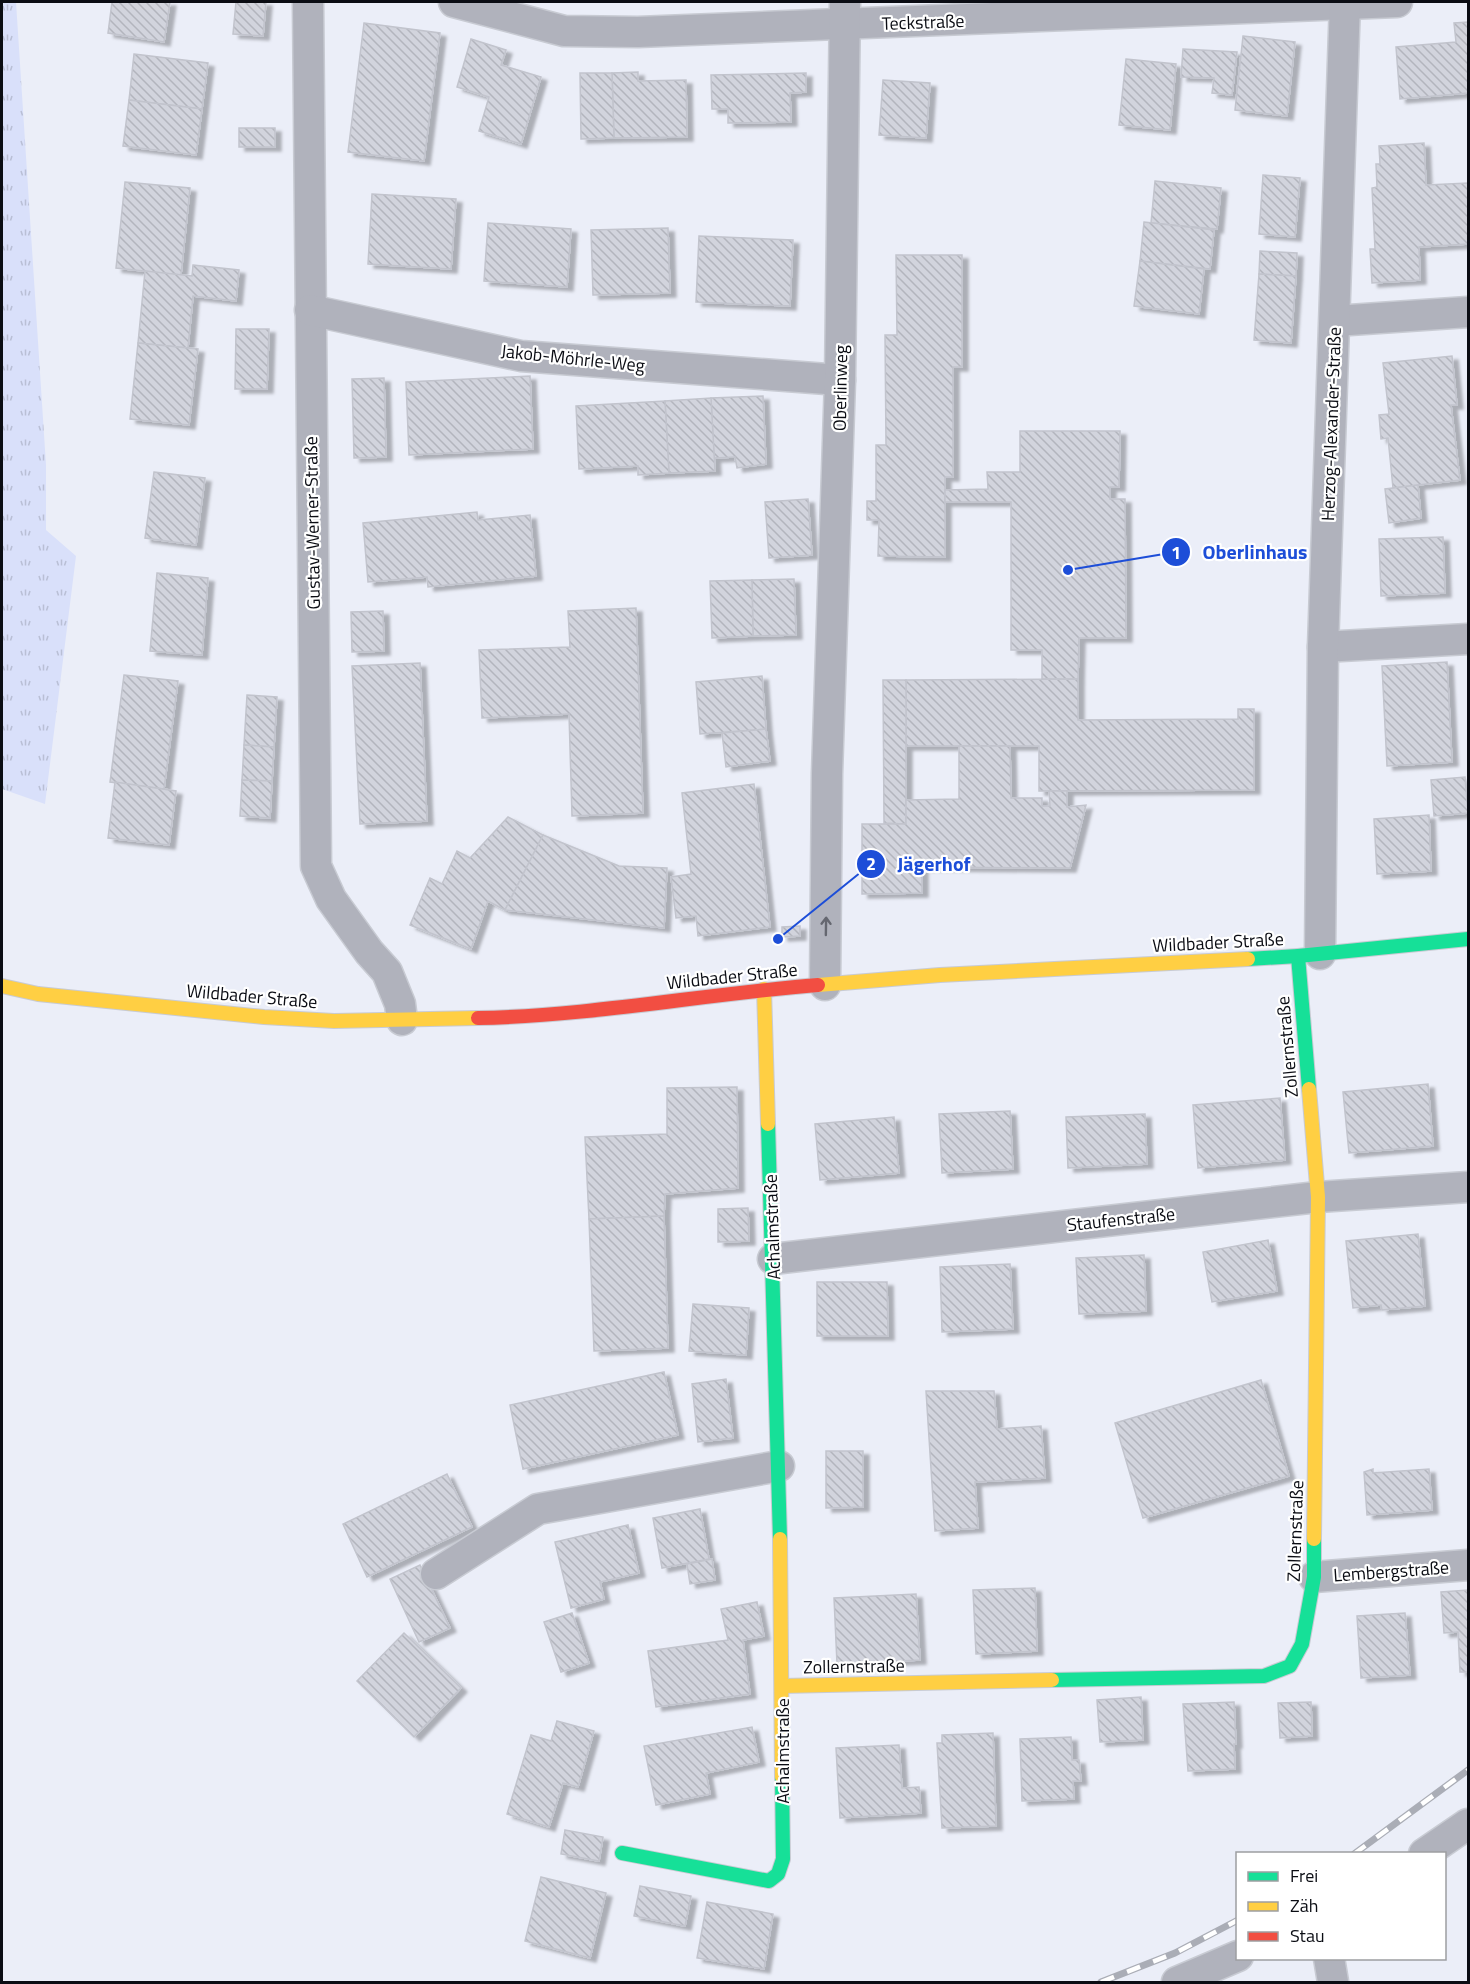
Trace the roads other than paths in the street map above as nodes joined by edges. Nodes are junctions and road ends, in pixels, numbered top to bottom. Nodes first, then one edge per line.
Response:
1 (308, 2) edge
2 (454, 2) edge
3 (1397, 2) edge
4 (1345, 3) edge
5 (845, 13) edge
6 (310, 310) junction
7 (1468, 312) edge
8 (1335, 321) junction
9 (840, 380) junction
10 (1468, 639) edge
11 (1323, 647) junction
12 (1468, 939) edge
13 (1309, 955) junction
14 (825, 985) junction
15 (2, 986) edge
16 (764, 988) junction
17 (402, 1020) junction
18 (1468, 1187) edge
19 (1318, 1197) junction
20 (773, 1259) junction
21 (779, 1467) junction
22 (1468, 1565) edge
23 (436, 1574) dead end
24 (1314, 1576) junction
25 (782, 1686) junction
26 (1468, 1824) edge
27 (1427, 1852) edge
28 (622, 1853) dead end
29 (1236, 1957) edge
30 (1329, 1960) edge
31 (1177, 1983) edge
32 (1333, 1983) edge

1 - 6 street, Gustav-Werner-Straße
2 - 5 street, Teckstraße
3 - 4 street, Teckstraße
4 - 5 street, Teckstraße
4 - 8 street, Herzog-Alexander-Straße
5 - 9 street, Oberlinweg
6 - 9 street, Jakob-Möhrle-Weg
6 - 17 street, Gustav-Werner-Straße
7 - 8 street
8 - 11 street, Herzog-Alexander-Straße
14 -> 9 street, Oberlinweg
10 - 11 street
11 - 13 street, Herzog-Alexander-Straße
12 - 13 street, Wildbader Straße
13 - 14 street, Wildbader Straße
13 - 19 street, Zollernstraße
14 - 16 street, Wildbader Straße
15 - 17 street, Wildbader Straße
16 - 17 street, Wildbader Straße
16 - 20 street, Achalmstraße
18 - 19 street, Staufenstraße
19 - 20 street, Staufenstraße
19 - 24 street, Zollernstraße
20 - 21 street, Achalmstraße
21 - 23 street
21 - 25 street, Achalmstraße
22 - 24 street, Lembergstraße
24 - 25 street, Zollernstraße
25 - 28 street, Achalmstraße
26 - 27 street
29 - 31 street
30 - 32 street

